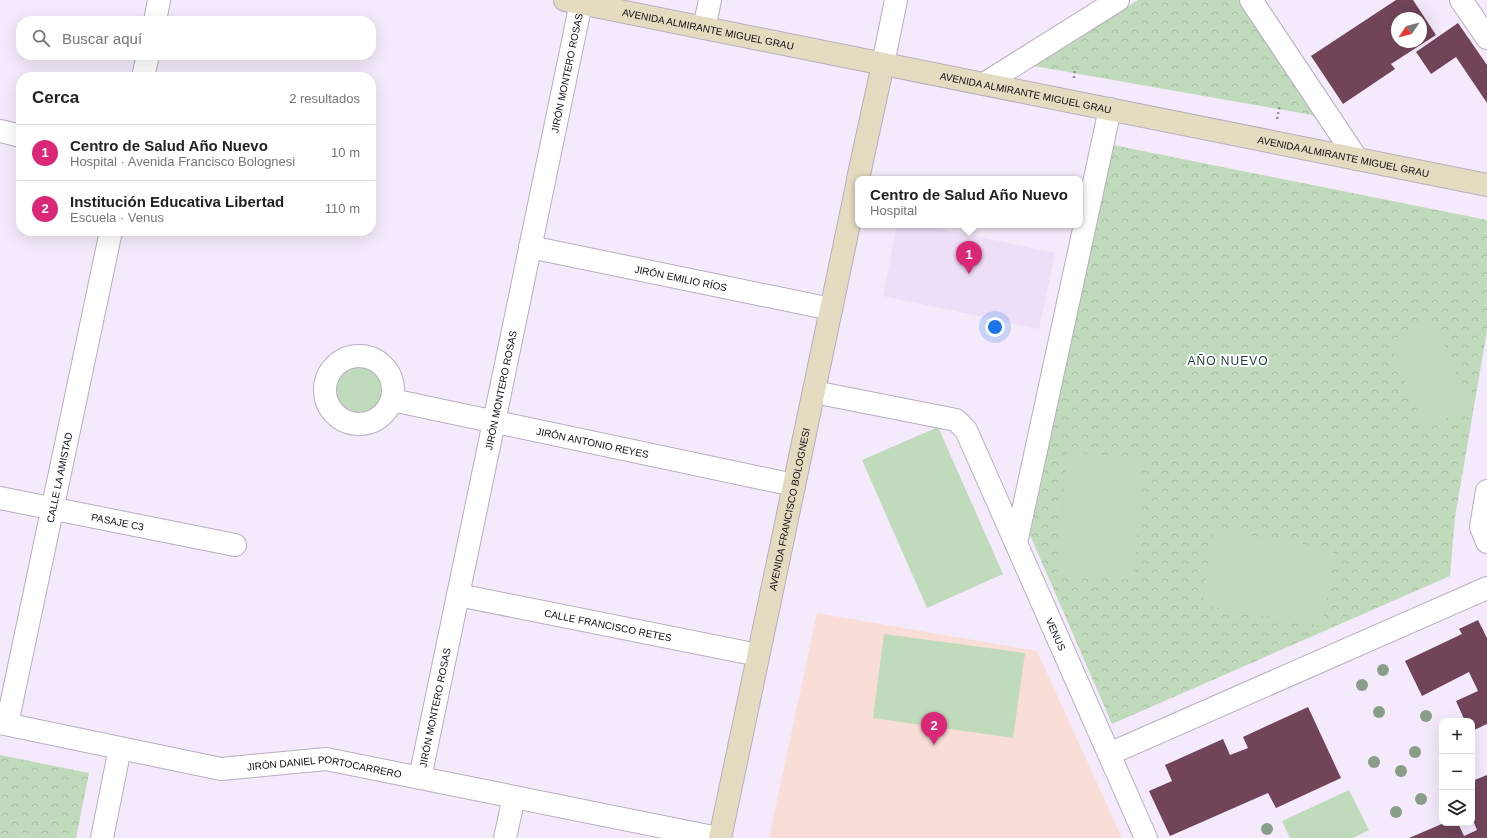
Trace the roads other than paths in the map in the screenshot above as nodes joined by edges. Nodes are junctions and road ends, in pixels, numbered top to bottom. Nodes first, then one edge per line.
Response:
1 (159, 0) edge
2 (710, 0) edge
3 (896, 0) edge
4 (1118, 0) edge
5 (1251, 0) edge
6 (1461, 0) edge
7 (573, 2) edge
8 (156, 16) edge
9 (704, 28) junction
10 (1487, 38) edge
11 (147, 60) edge
12 (883, 64) junction
13 (144, 72) edge
14 (984, 84) junction
15 (1110, 109) junction
16 (0, 131) edge
17 (16, 135) edge
18 (1357, 159) junction
19 (859, 176) edge
20 (1487, 185) edge
21 (855, 194) edge
22 (110, 236) edge
23 (530, 247) junction
24 (831, 309) junction
25 (814, 392) junction
26 (392, 400) dead end
27 (494, 421) junction
28 (794, 485) junction
29 (1487, 490) edge
30 (0, 498) edge
31 (52, 509) junction
32 (1487, 542) edge
33 (1016, 543) junction
34 (234, 545) dead end
35 (1487, 588) edge
36 (458, 595) junction
37 (758, 655) junction
38 (3, 724) edge
39 (120, 748) junction
40 (1108, 754) junction
41 (420, 778) junction
42 (514, 797) junction
43 (102, 838) edge
44 (505, 838) edge
45 (719, 838) edge
46 (1146, 838) edge

1 - 8 street
2 - 9 street
3 - 12 street, AVENIDA FRANCISCO BOLOGNESI
4 - 14 street
5 - 18 street
6 - 10 street
7 - 9 street, AVENIDA ALMIRANTE MIGUEL GRAU
7 - 23 street, JIRÓN MONTERO ROSAS
9 - 12 street, AVENIDA ALMIRANTE MIGUEL GRAU
11 - 13 street
12 - 14 street, AVENIDA ALMIRANTE MIGUEL GRAU
12 - 19 street, AVENIDA FRANCISCO BOLOGNESI
14 - 15 street, AVENIDA ALMIRANTE MIGUEL GRAU
15 - 18 street, AVENIDA ALMIRANTE MIGUEL GRAU
15 - 33 street
16 - 17 street
18 - 20 street, AVENIDA ALMIRANTE MIGUEL GRAU
21 - 24 street, AVENIDA FRANCISCO BOLOGNESI
22 - 31 street, CALLE LA AMISTAD
23 - 24 street, JIRÓN EMILIO RÍOS
23 - 27 street, JIRÓN MONTERO ROSAS
24 - 25 street, AVENIDA FRANCISCO BOLOGNESI
25 - 28 street, AVENIDA FRANCISCO BOLOGNESI
25 - 33 street, VENUS
26 - 27 street, JIRÓN ANTONIO REYES
27 - 28 street, JIRÓN ANTONIO REYES
27 - 36 street, JIRÓN MONTERO ROSAS
28 - 37 street, AVENIDA FRANCISCO BOLOGNESI
29 - 32 street
30 - 31 street, PASAJE C3
31 - 34 street, PASAJE C3
31 - 38 street, CALLE LA AMISTAD
33 - 40 street, VENUS
35 - 40 street
36 - 37 street, CALLE FRANCISCO RETES
36 - 41 street, JIRÓN MONTERO ROSAS
37 - 45 street, AVENIDA FRANCISCO BOLOGNESI
38 - 39 street, JIRÓN DANIEL PORTOCARRERO
39 - 41 street, JIRÓN DANIEL PORTOCARRERO
39 - 43 street
40 - 46 street, VENUS
41 - 42 street, JIRÓN DANIEL PORTOCARRERO
42 - 44 street
42 - 45 street, JIRÓN DANIEL PORTOCARRERO

